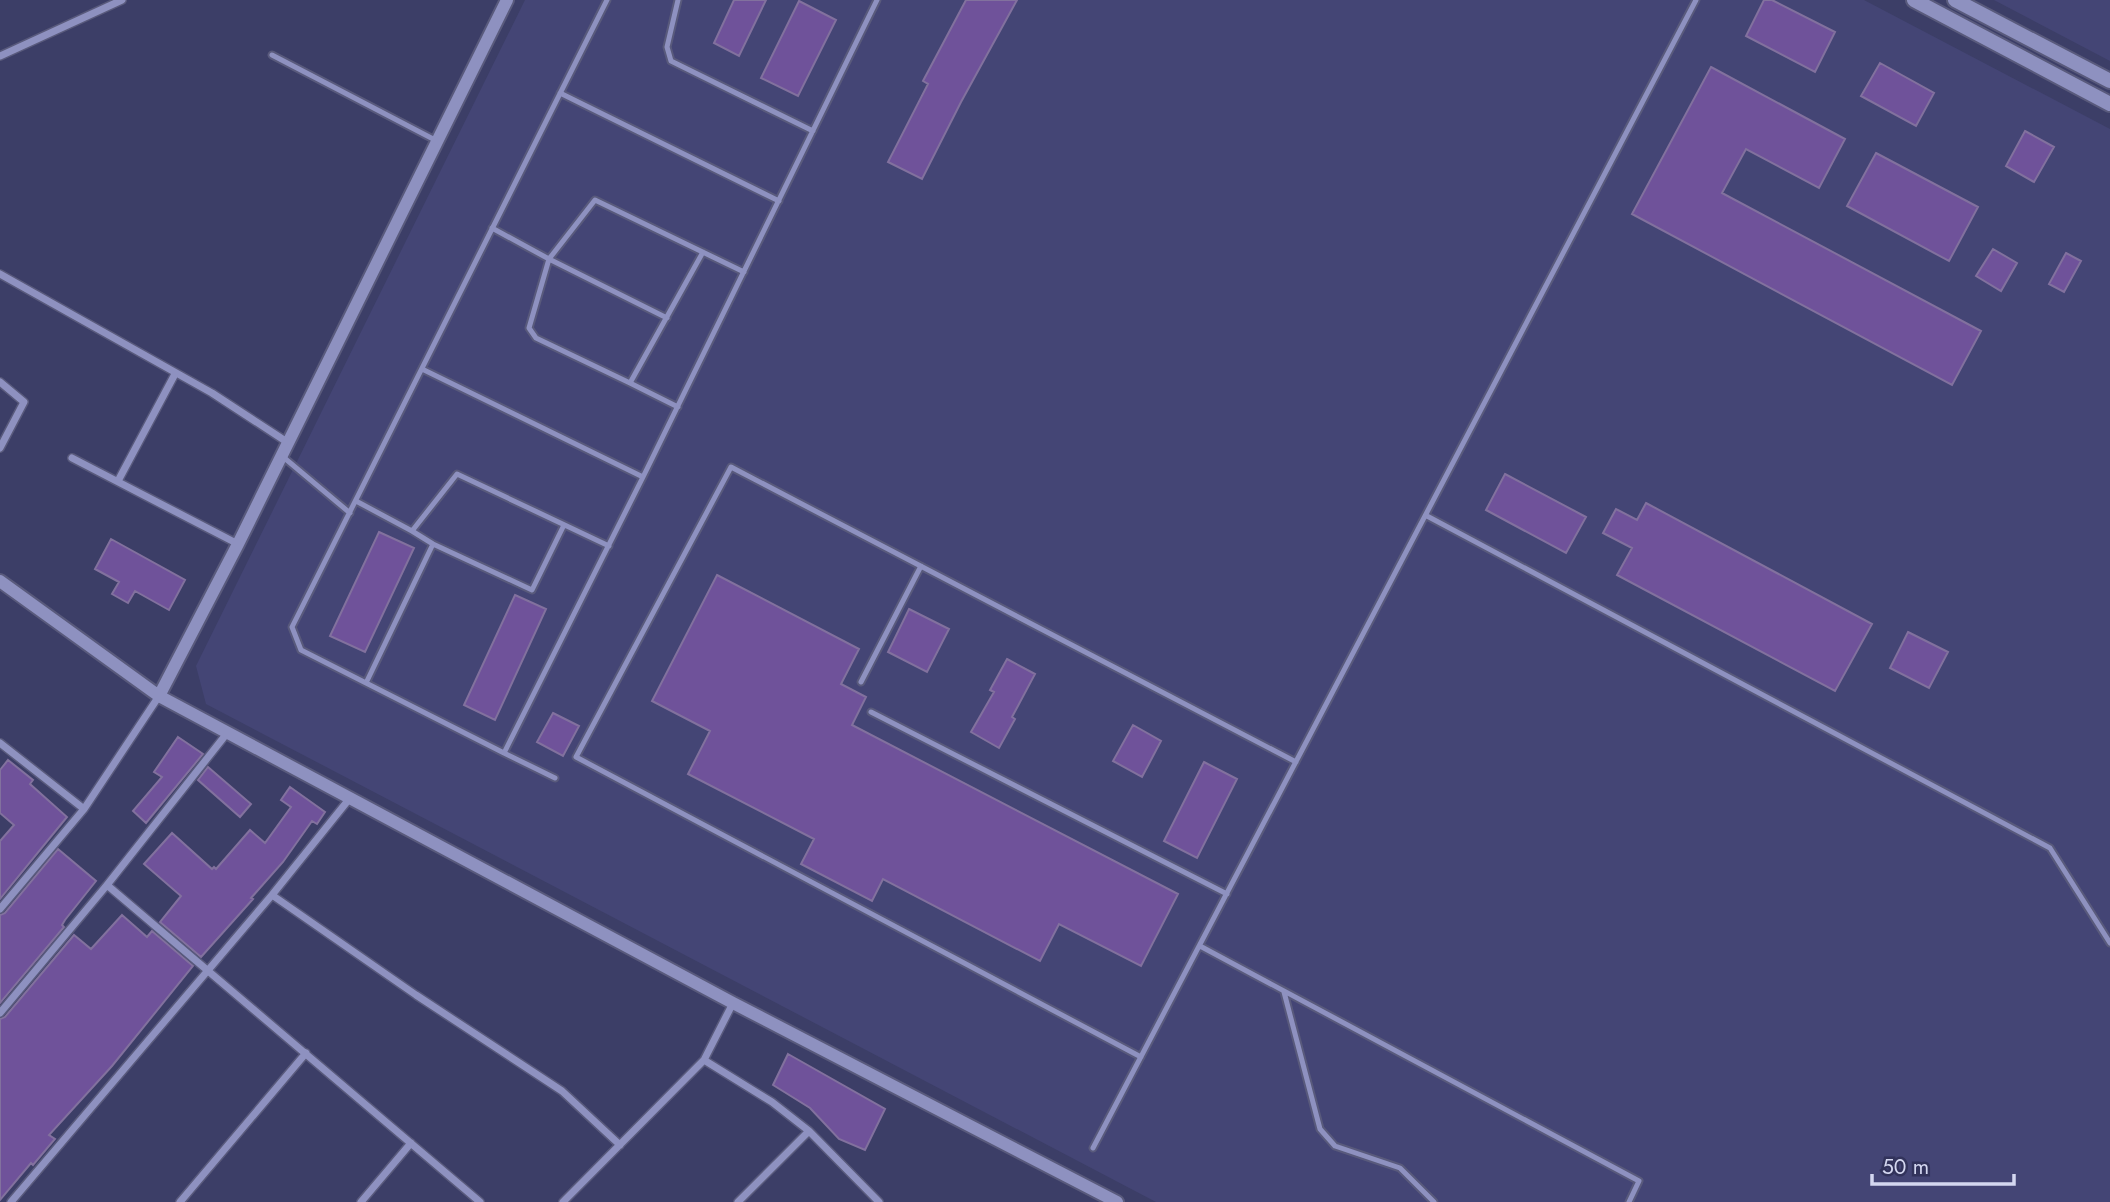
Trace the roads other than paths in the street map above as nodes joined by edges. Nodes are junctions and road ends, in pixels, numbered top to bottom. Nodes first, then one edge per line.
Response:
1 (122, 0) edge
2 (507, 0) edge
3 (607, 0) edge
4 (678, 0) edge
5 (877, 0) edge
6 (1696, 0) edge
7 (1914, 0) edge
8 (1955, 0) edge
9 (272, 55) dead end
10 (0, 56) edge
11 (2110, 81) edge
12 (560, 93) junction
13 (2110, 104) edge
14 (813, 131) junction
15 (438, 141) junction
16 (779, 201) junction
17 (492, 228) junction
18 (703, 253) junction
19 (549, 259) junction
20 (744, 272) junction
21 (0, 274) edge
22 (667, 318) junction
23 (422, 369) junction
24 (174, 373) junction
25 (0, 382) edge
26 (630, 383) junction
27 (678, 407) junction
28 (287, 442) junction
29 (0, 448) edge
30 (281, 455) junction
31 (72, 458) dead end
32 (643, 477) junction
33 (118, 481) junction
34 (356, 501) junction
35 (349, 513) junction
36 (1427, 516) junction
37 (564, 525) junction
38 (412, 531) junction
39 (237, 544) junction
40 (433, 544) junction
41 (609, 546) junction
42 (921, 566) junction
43 (0, 581) edge
44 (861, 682) dead end
45 (366, 683) junction
46 (159, 696) junction
47 (871, 712) dead end
48 (228, 732) junction
49 (0, 743) edge
50 (504, 753) junction
51 (1296, 762) junction
52 (555, 778) dead end
53 (351, 797) junction
54 (84, 809) junction
55 (107, 885) junction
56 (1227, 894) junction
57 (272, 895) junction
58 (0, 909) edge
59 (2110, 943) edge
60 (1199, 946) junction
61 (207, 968) junction
62 (1284, 992) junction
63 (733, 1003) junction
64 (0, 1013) edge
65 (306, 1053) junction
66 (1141, 1057) junction
67 (704, 1060) junction
68 (809, 1131) junction
69 (411, 1143) junction
70 (620, 1145) junction
71 (1093, 1148) dead end
72 (11, 1202) edge
73 (180, 1202) edge
74 (361, 1202) edge
75 (480, 1202) edge
76 (563, 1202) edge
77 (738, 1202) edge
78 (879, 1202) edge
79 (1117, 1202) edge
80 (1434, 1202) edge
81 (1629, 1202) edge

1 - 10 street
2 - 15 street
3 - 12 lane
4 - 14 lane
5 - 14 lane
6 - 36 lane
7 - 13 main road
8 - 11 main road
9 - 15 lane
12 - 16 lane
12 - 17 lane
14 - 16 lane
15 - 28 street
16 - 20 lane
17 - 19 lane
17 - 23 lane
18 - 19 lane
18 - 20 lane
18 - 22 lane
19 - 22 lane
19 - 26 lane
20 - 27 lane
21 - 24 street
22 - 26 lane
23 - 32 lane
23 - 34 lane
24 - 28 street
24 - 33 street
25 - 29 street
26 - 27 lane
27 - 32 lane
28 - 30 street
30 - 35 lane
30 - 39 street
31 - 33 street
32 - 41 lane
33 - 39 street
34 - 35 lane
34 - 38 lane
35 - 45 lane
36 - 51 lane
36 - 59 lane
37 - 38 lane
37 - 40 lane
37 - 41 lane
38 - 40 lane
39 - 46 street
40 - 45 lane
41 - 50 lane
42 - 44 lane
42 - 51 lane
42 - 66 lane
43 - 46 street
45 - 50 lane
46 - 48 street
46 - 54 street
47 - 56 lane
48 - 53 street
48 - 55 street
49 - 54 street
50 - 52 lane
51 - 56 lane
53 - 57 street
53 - 63 street
54 - 58 street
55 - 61 street
55 - 64 street
56 - 60 lane
57 - 61 street
57 - 70 street
60 - 62 lane
60 - 66 lane
61 - 65 street
61 - 72 street
62 - 80 lane
62 - 81 lane
63 - 67 street
63 - 79 street
65 - 69 street
65 - 73 street
66 - 71 lane
67 - 68 street
67 - 70 street
68 - 77 street
68 - 78 street
69 - 74 street
69 - 75 street
70 - 76 street

